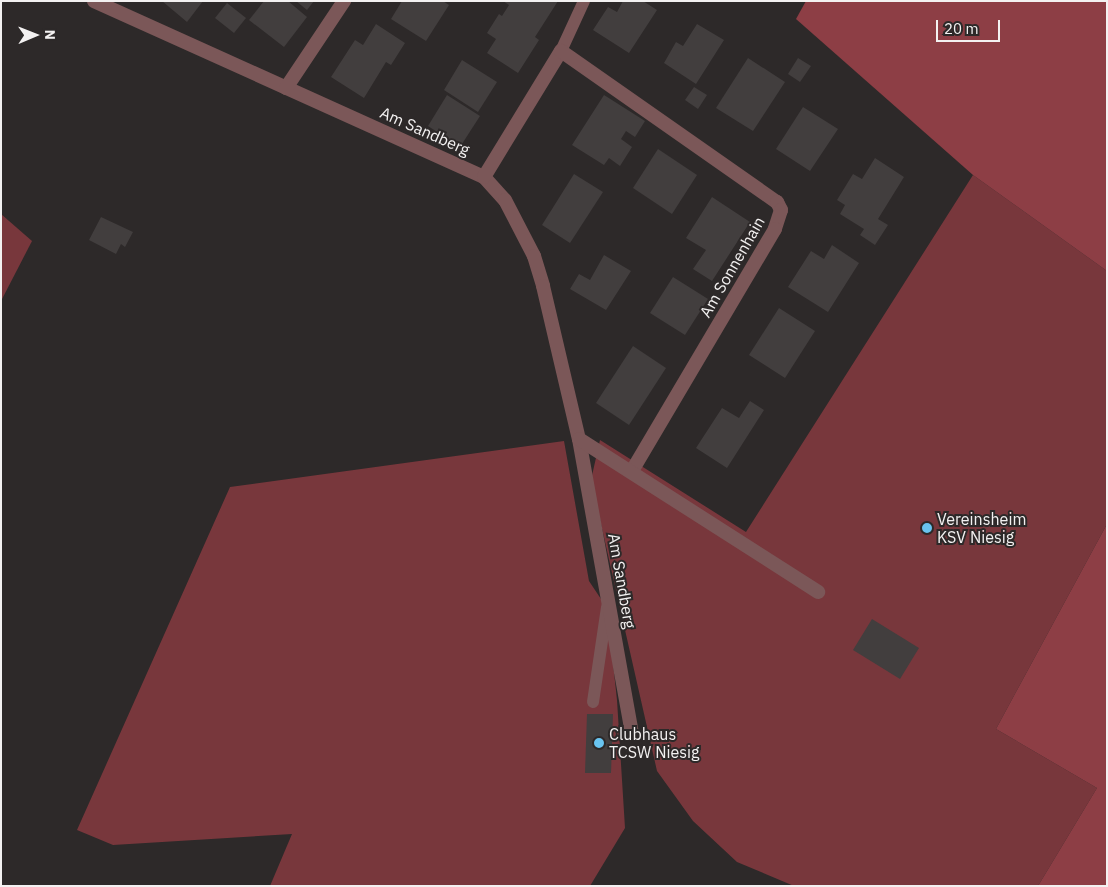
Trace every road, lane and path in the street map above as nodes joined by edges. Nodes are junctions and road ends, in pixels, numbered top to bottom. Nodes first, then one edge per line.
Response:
1 (94, 1) edge
2 (344, 1) edge
3 (584, 1) edge
4 (561, 51) junction
5 (286, 88) junction
6 (484, 177) junction
7 (579, 439) junction
8 (632, 470) junction
9 (818, 592) dead end
10 (607, 600) junction
11 (594, 702) dead end
12 (630, 729) dead end

1 - 5 street, Am Sandberg
2 - 5 street
3 - 4 lane
4 - 6 street
4 - 8 street, Am Sonnenhain
5 - 6 street, Am Sandberg
6 - 7 street, Am Sandberg
7 - 8 street
7 - 10 street, Am Sandberg
8 - 9 street
10 - 11 lane
10 - 12 street, Am Sandberg

